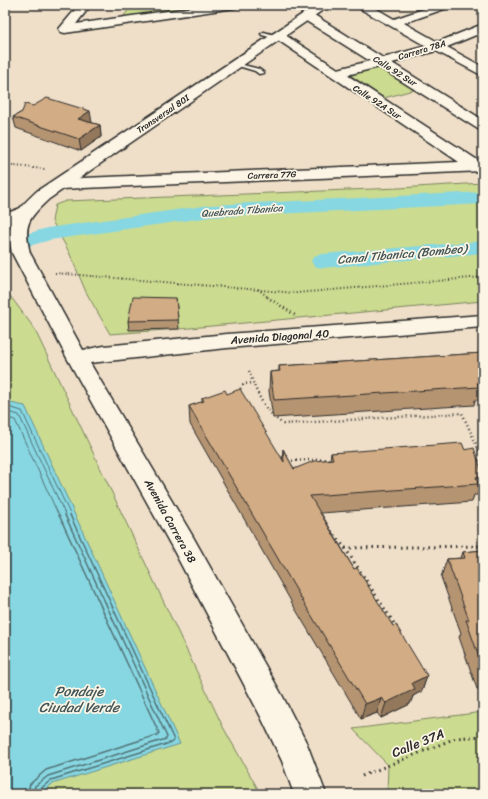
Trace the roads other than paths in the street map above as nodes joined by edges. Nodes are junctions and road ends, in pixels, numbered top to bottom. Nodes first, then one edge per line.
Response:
1 (85, 5) edge
2 (227, 5) edge
3 (324, 5) edge
4 (361, 5) edge
5 (446, 5) edge
6 (307, 16) junction
7 (393, 23) junction
8 (483, 28) edge
9 (273, 36) junction
10 (437, 47) junction
11 (381, 62) junction
12 (237, 64) junction
13 (483, 72) edge
14 (261, 73) dead end
15 (336, 74) junction
16 (483, 126) edge
17 (480, 166) edge
18 (60, 184) junction
19 (26, 211) junction
20 (5, 221) edge
21 (22, 253) joint
22 (483, 321) edge
23 (77, 358) junction
24 (310, 794) edge

1 - 2 street
3 - 6 street, Transversal 80I
4 - 7 street
5 - 7 street
6 - 9 street, Transversal 80I
6 - 11 street, Calle 92 Sur
7 - 10 street
8 - 10 street, Carrera 78A
9 - 12 street, Transversal 80I
9 - 15 street, Calle 92A Sur
10 - 11 street, Carrera 78A
10 - 13 street
11 - 15 street, Carrera 78A
11 - 16 street, Calle 92 Sur
12 - 14 lane
12 - 18 street, Transversal 80I
15 - 17 street, Calle 92A Sur
17 - 18 street, Carrera 77G
18 - 19 street, Transversal 80I
19 - 20 street
19 - 21 street, Transversal 80I
21 - 23 street, Avenida Carrera 38
22 - 23 street, Avenida Diagonal 40
23 - 24 street, Avenida Carrera 38

